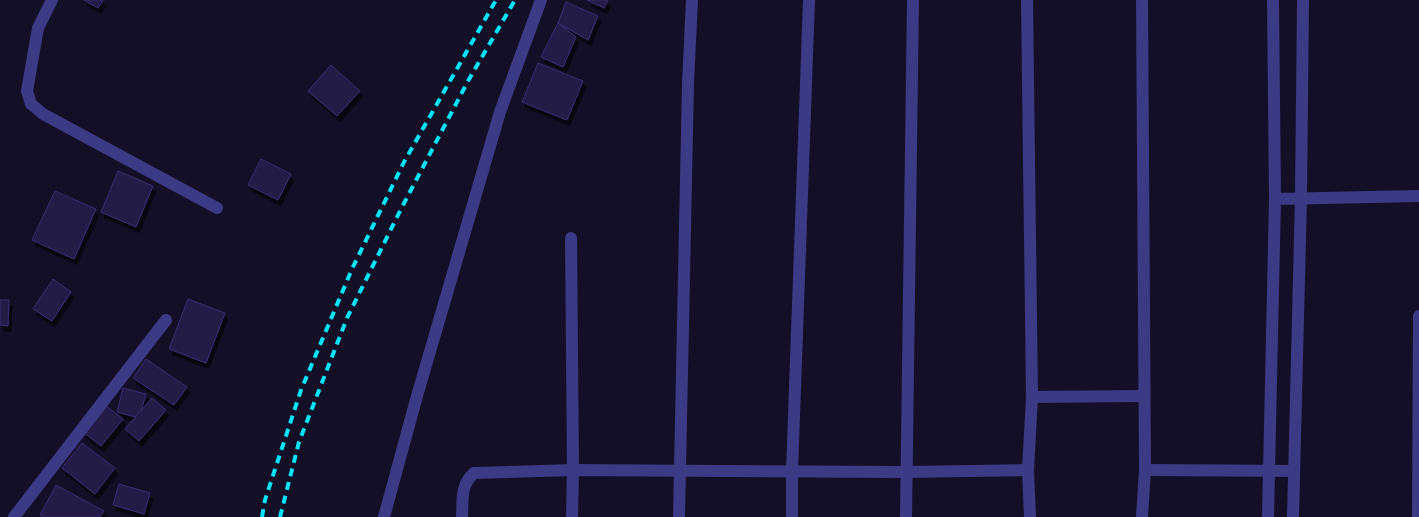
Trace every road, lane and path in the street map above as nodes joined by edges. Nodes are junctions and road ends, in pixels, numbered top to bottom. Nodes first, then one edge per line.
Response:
1 (52, 0) edge
2 (541, 0) edge
3 (692, 0) edge
4 (809, 0) edge
5 (913, 0) edge
6 (1027, 0) edge
7 (1142, 0) edge
8 (1273, 0) edge
9 (1302, 0) edge
10 (1419, 196) edge
11 (1302, 198) junction
12 (1275, 199) junction
13 (216, 208) dead end
14 (571, 238) dead end
15 (1419, 316) edge
16 (166, 320) dead end
17 (1144, 396) junction
18 (1032, 397) junction
19 (572, 470) junction
20 (1028, 470) junction
21 (1145, 470) junction
22 (680, 471) junction
23 (1294, 471) junction
24 (792, 472) junction
25 (906, 472) junction
26 (1269, 472) junction
27 (14, 517) edge
28 (384, 517) edge
29 (462, 517) edge
30 (572, 517) edge
31 (679, 517) edge
32 (792, 517) edge
33 (906, 517) edge
34 (1030, 517) edge
35 (1142, 517) edge
36 (1268, 517) edge
37 (1293, 517) edge
38 (1418, 517) edge

1 - 13 street
2 - 28 street
3 - 22 street
4 - 24 street
5 - 25 street
6 - 18 street
7 - 17 street
8 - 12 street
9 - 11 street
10 - 11 street
11 - 12 street
11 - 23 street
12 - 26 street
14 - 19 street
15 - 38 street
16 - 27 street
17 - 18 street
17 - 21 street
18 - 20 street
19 - 22 street
19 - 29 street
19 - 30 street
20 - 25 street
20 - 34 street
21 - 26 street
21 - 35 street
22 - 24 street
22 - 31 street
23 - 26 street
23 - 37 street
24 - 25 street
24 - 32 street
25 - 33 street
26 - 36 street

